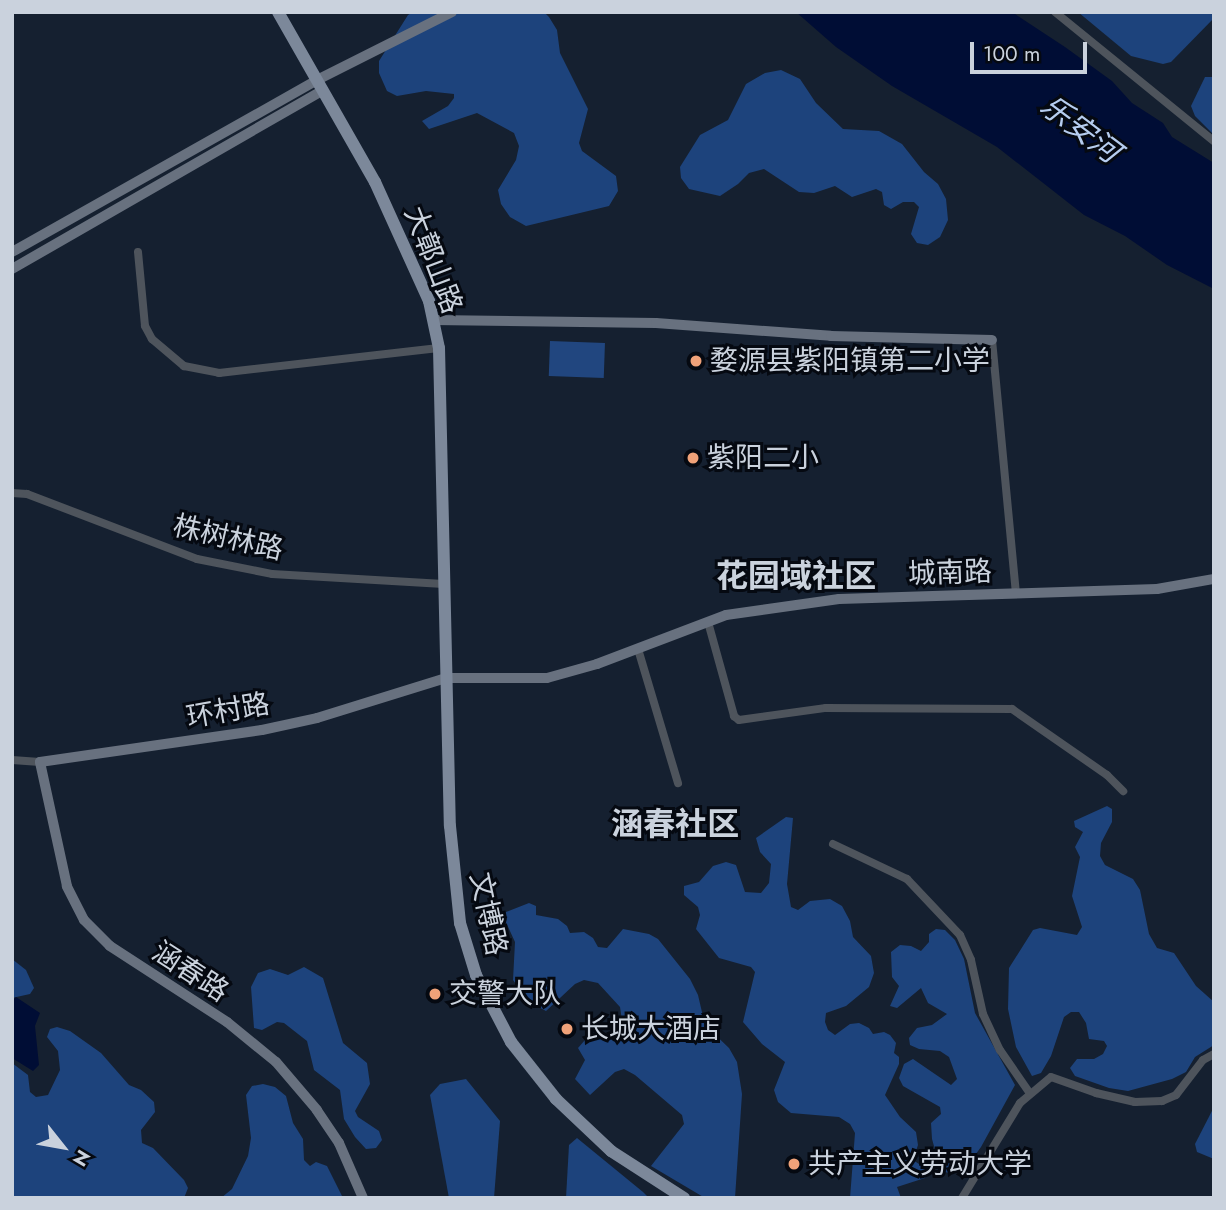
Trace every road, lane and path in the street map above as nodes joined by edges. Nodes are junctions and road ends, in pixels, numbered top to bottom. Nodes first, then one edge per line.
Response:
1 (278, 12) edge
2 (452, 12) edge
3 (1055, 12) edge
4 (320, 85) junction
5 (1214, 141) edge
6 (12, 252) edge
7 (138, 252) dead end
8 (12, 269) edge
9 (433, 320) junction
10 (992, 340) joint
11 (439, 348) junction
12 (12, 493) edge
13 (1214, 579) edge
14 (444, 584) junction
15 (1016, 593) junction
16 (708, 622) junction
17 (638, 649) junction
18 (446, 678) junction
19 (12, 760) edge
20 (40, 762) junction
21 (678, 783) dead end
22 (1123, 792) dead end
23 (832, 844) dead end
24 (1214, 1054) edge
25 (1029, 1092) junction
26 (363, 1198) edge
27 (684, 1198) edge
28 (962, 1198) edge

1 - 4 main road, 大鄣山路
2 - 4 street
3 - 5 street
4 - 6 street
4 - 8 street
4 - 9 main road, 大鄣山路
7 - 11 street
9 - 10 street
9 - 11 main road, 大鄣山路
10 - 15 street
11 - 14 main road, 大鄣山路
12 - 14 street, 株树林路
13 - 15 street, 城南路
14 - 18 main road, 大鄣山路
15 - 16 street, 城南路
16 - 17 street, 城南路
16 - 22 street
17 - 18 street, 城南路
17 - 21 street
18 - 20 street, 环村路
18 - 27 main road, 文博路
19 - 20 street, 环村路
20 - 26 street, 涵春路
23 - 25 street
24 - 25 street
25 - 28 street

